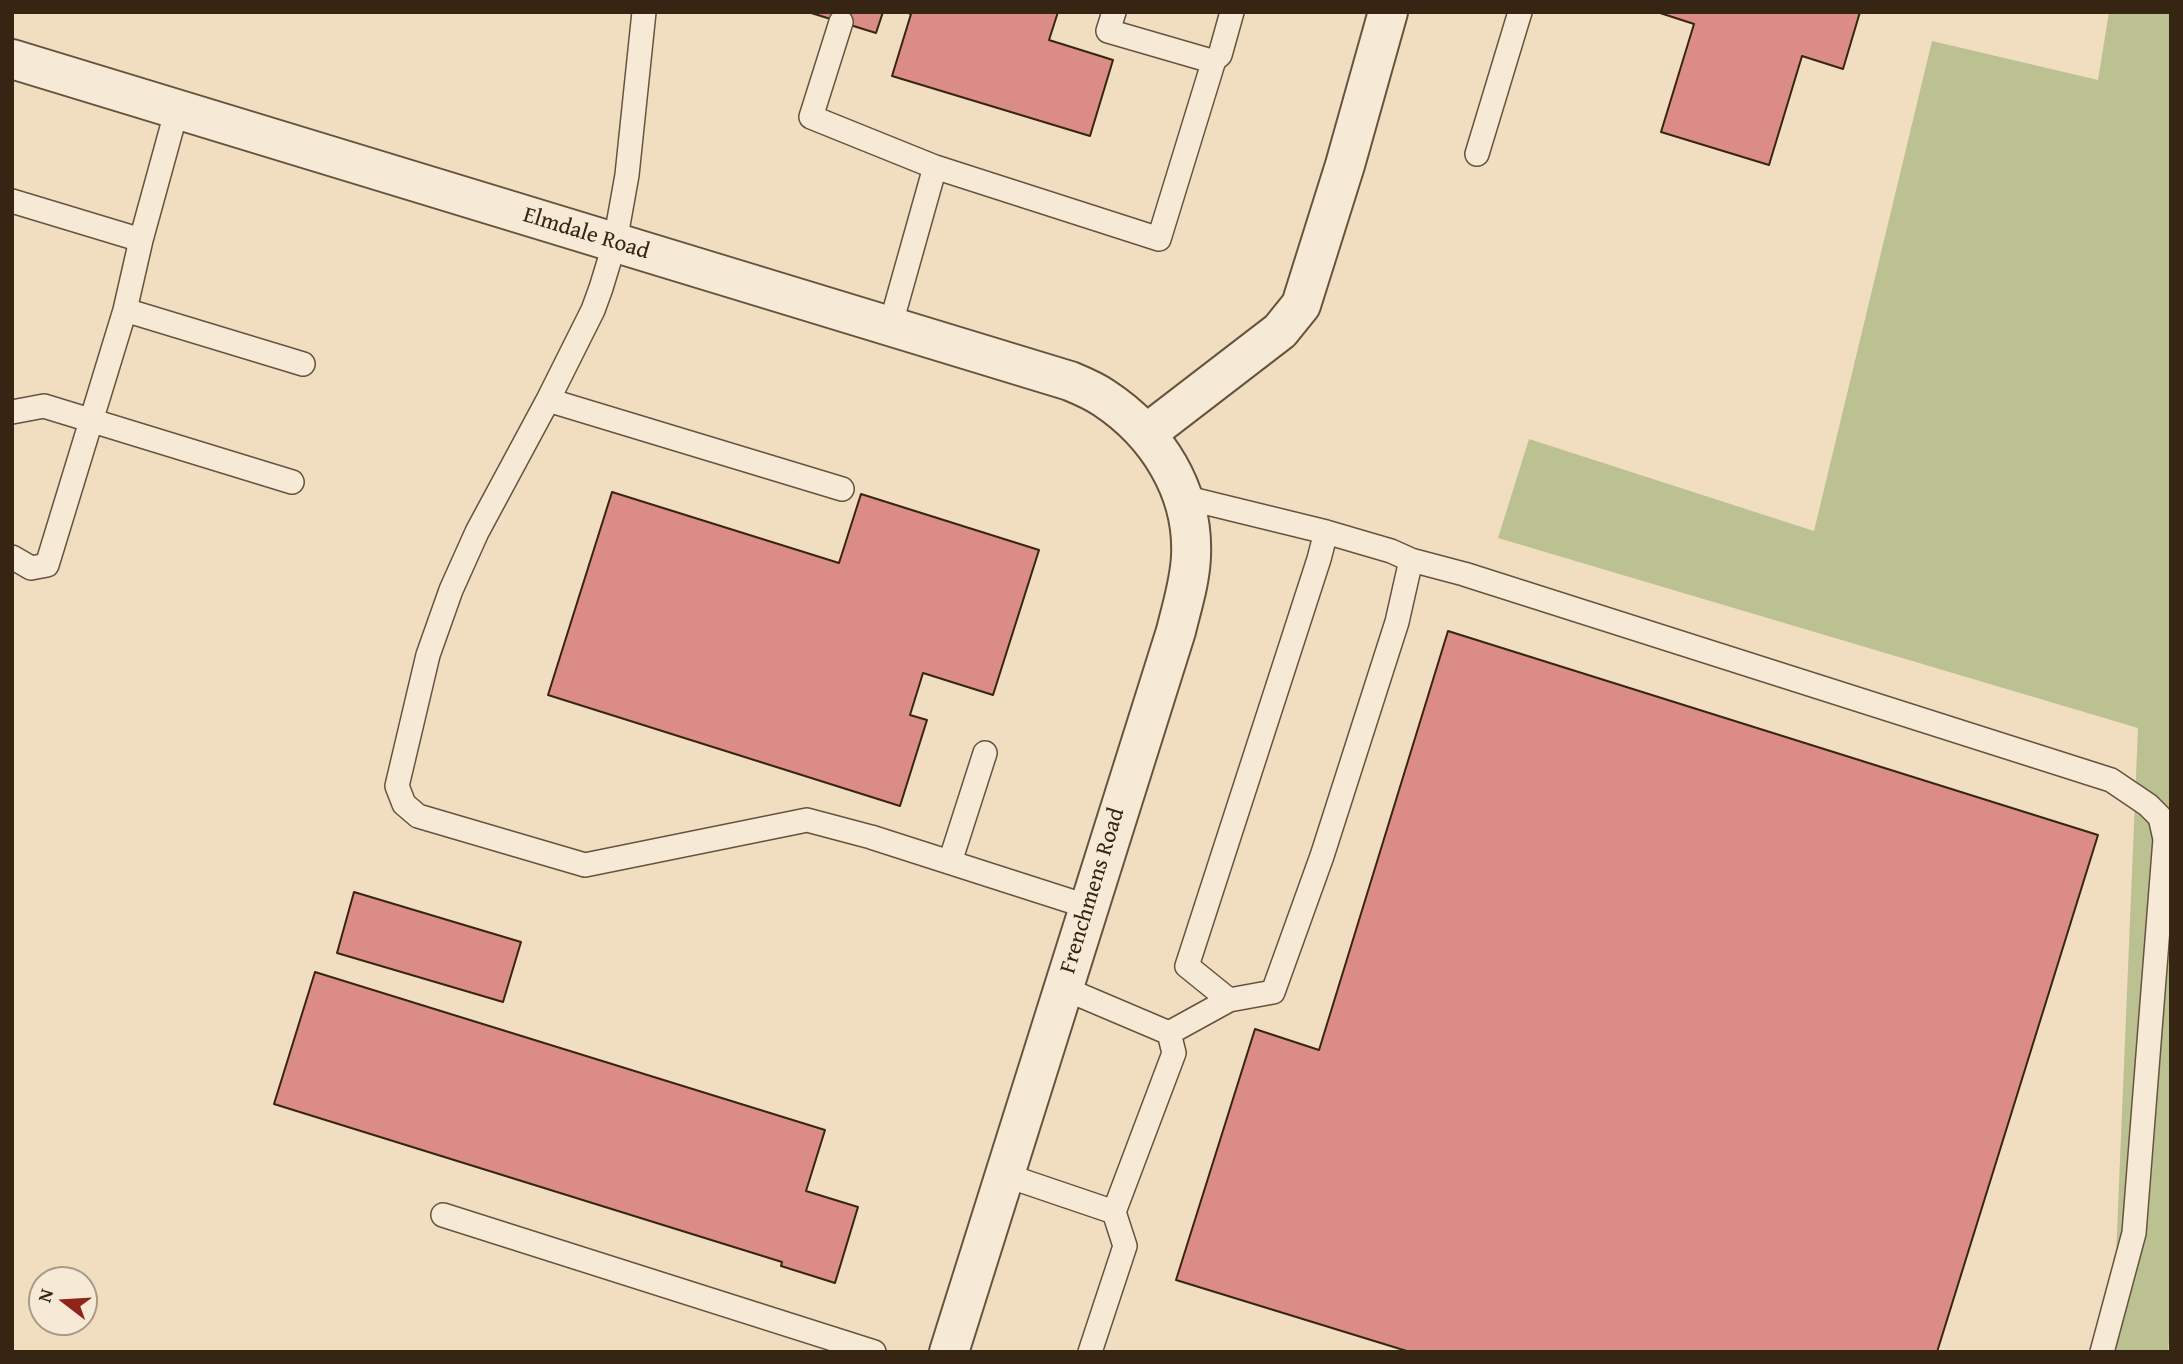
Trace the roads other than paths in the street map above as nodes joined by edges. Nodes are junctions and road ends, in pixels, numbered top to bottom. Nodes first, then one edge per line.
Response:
1 (644, 12) edge
2 (1114, 12) edge
3 (1232, 12) edge
4 (1388, 12) edge
5 (1520, 12) edge
6 (841, 22) dead end
7 (12, 59) edge
8 (1214, 60) junction
9 (177, 109) junction
10 (1477, 154) dead end
11 (935, 167) junction
12 (12, 201) edge
13 (141, 240) junction
14 (615, 243) junction
15 (125, 310) junction
16 (890, 327) junction
17 (303, 364) dead end
18 (548, 400) junction
19 (12, 412) edge
20 (93, 421) junction
21 (1146, 434) junction
22 (292, 482) dead end
23 (842, 489) dead end
24 (1183, 497) junction
25 (1325, 532) junction
26 (12, 557) edge
27 (1411, 560) junction
28 (985, 753) dead end
29 (950, 862) junction
30 (1089, 907) junction
31 (1063, 988) junction
32 (1229, 1000) junction
33 (1169, 1033) junction
34 (1004, 1175) junction
35 (1114, 1212) junction
36 (443, 1215) dead end
37 (874, 1352) edge
38 (949, 1352) edge
39 (1090, 1352) edge
40 (2102, 1352) edge

1 - 14 lane
2 - 8 lane
3 - 8 lane
4 - 21 street
5 - 10 lane
6 - 11 lane
7 - 9 street, Elmdale Road
8 - 11 lane
9 - 13 lane
9 - 14 street, Elmdale Road
11 - 16 lane
12 - 13 lane
13 - 15 lane
14 - 16 street, Elmdale Road
14 - 18 lane
15 - 17 lane
15 - 20 lane
16 - 21 street, Elmdale Road
18 - 23 lane
18 - 29 lane
19 - 20 lane
20 - 22 lane
20 - 26 lane
21 - 24 street, Frenchmens Road
24 - 25 lane
24 - 30 street, Frenchmens Road
25 - 27 lane
25 - 32 lane
27 - 32 lane
27 - 40 lane
28 - 29 lane
29 - 30 lane
30 - 31 street, Frenchmens Road
31 - 33 lane
31 - 34 street, Frenchmens Road
32 - 33 lane
33 - 35 lane
34 - 35 lane
34 - 38 street, Frenchmens Road
35 - 39 lane
36 - 37 lane

